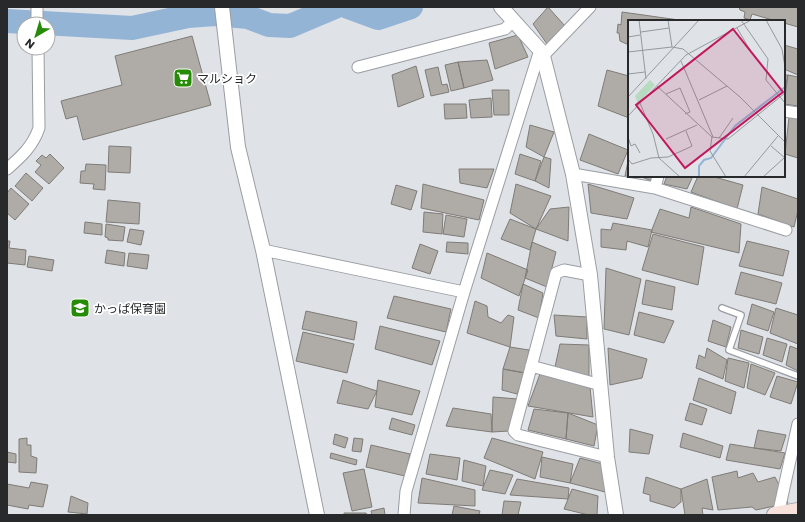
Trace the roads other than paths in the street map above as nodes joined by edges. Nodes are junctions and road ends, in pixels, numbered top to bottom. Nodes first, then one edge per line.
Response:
1 (222, 7) edge
2 (501, 7) edge
3 (590, 7) edge
4 (513, 21) junction
5 (542, 53) junction
6 (38, 56) edge
7 (358, 67) dead end
8 (785, 110) edge
9 (798, 114) edge
10 (7, 169) edge
11 (573, 174) junction
12 (658, 177) edge
13 (655, 188) junction
14 (786, 230) dead end
15 (262, 250) junction
16 (590, 276) junction
17 (464, 292) junction
18 (722, 308) dead end
19 (531, 366) junction
20 (798, 376) edge
21 (601, 384) junction
22 (798, 424) edge
23 (607, 457) junction
24 (798, 511) edge
25 (317, 515) edge
26 (404, 515) edge
27 (616, 515) edge
28 (776, 515) edge

1 - 15 street
2 - 4 street
3 - 5 street
4 - 5 street
4 - 7 street
5 - 11 street
5 - 17 street
6 - 10 street
8 - 9 street
11 - 13 street
11 - 16 street
12 - 13 street
13 - 14 street
15 - 17 street
15 - 25 street
16 - 19 street
16 - 21 street
17 - 26 street
18 - 20 lane
19 - 21 street
19 - 23 street
21 - 23 street
22 - 28 street
23 - 27 street
24 - 28 main road

